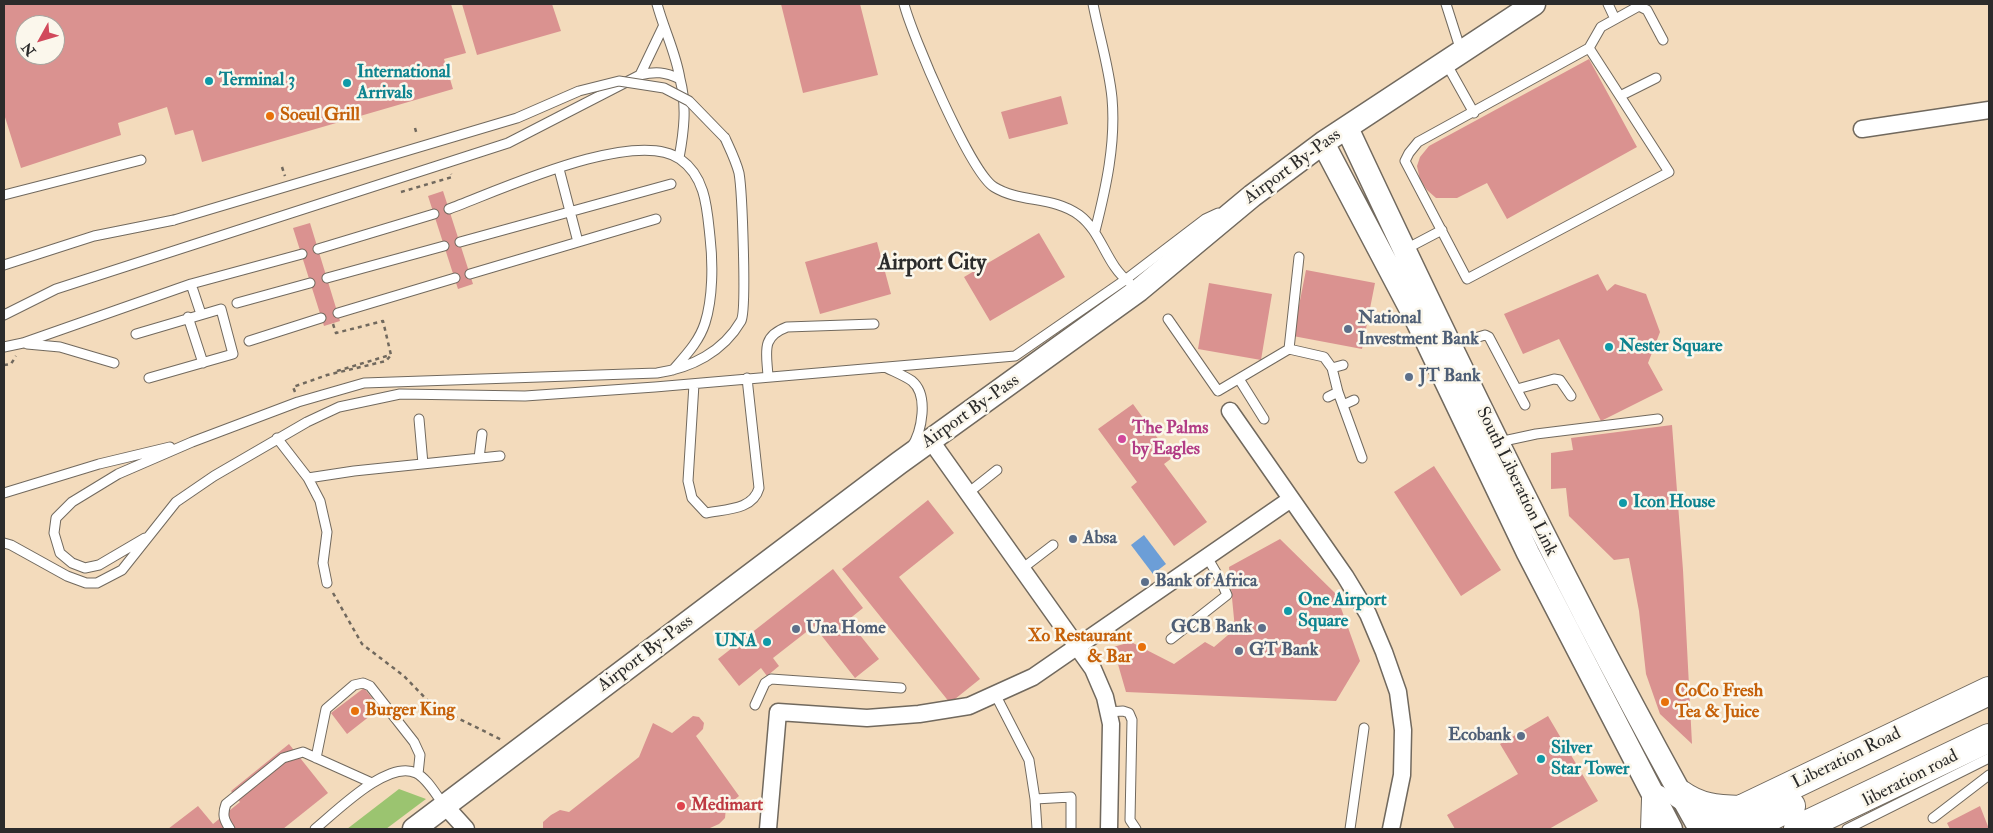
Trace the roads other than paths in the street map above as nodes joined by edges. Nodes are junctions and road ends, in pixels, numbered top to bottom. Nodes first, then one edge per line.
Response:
1 (657, 4) edge
2 (904, 4) edge
3 (1093, 4) edge
4 (1446, 4) edge
5 (1534, 4) edge
6 (1608, 4) edge
7 (1615, 19) junction
8 (663, 27) junction
9 (1663, 40) dead end
10 (1589, 48) junction
11 (1453, 57) junction
12 (640, 75) junction
13 (1656, 78) dead end
14 (680, 79) junction
15 (1622, 96) junction
16 (1989, 110) edge
17 (1474, 113) junction
18 (1346, 128) junction
19 (1862, 129) dead end
20 (1323, 143) junction
21 (679, 158) junction
22 (141, 160) dead end
23 (559, 169) junction
24 (671, 184) dead end
25 (4, 195) edge
26 (450, 209) dead end
27 (570, 212) junction
28 (434, 214) dead end
29 (656, 219) dead end
30 (1442, 230) junction
31 (1095, 231) junction
32 (460, 242) dead end
33 (578, 242) junction
34 (444, 246) dead end
35 (318, 249) dead end
36 (1404, 250) junction
37 (302, 254) dead end
38 (1299, 257) dead end
39 (4, 265) edge
40 (470, 274) dead end
41 (327, 278) dead end
42 (455, 278) dead end
43 (310, 283) dead end
44 (191, 284) junction
45 (1132, 285) junction
46 (237, 303) dead end
47 (338, 313) dead end
48 (201, 314) junction
49 (4, 315) edge
50 (188, 317) junction
51 (321, 318) dead end
52 (1168, 319) dead end
53 (874, 324) dead end
54 (136, 334) dead end
55 (248, 340) dead end
56 (23, 343) junction
57 (1449, 346) junction
58 (4, 347) edge
59 (1289, 349) junction
60 (1324, 357) junction
61 (203, 362) junction
62 (114, 363) dead end
63 (1311, 363) dead end
64 (1343, 366) dead end
65 (887, 368) junction
66 (1332, 368) junction
67 (673, 370) junction
68 (768, 377) junction
69 (149, 378) dead end
70 (747, 378) junction
71 (1239, 379) junction
72 (694, 384) junction
73 (1517, 390) junction
74 (1338, 392) junction
75 (1571, 396) dead end
76 (1328, 397) dead end
77 (1354, 400) dead end
78 (1343, 405) junction
79 (1525, 405) dead end
80 (1230, 411) dead end
81 (419, 419) dead end
82 (1264, 419) dead end
83 (1658, 419) dead end
84 (482, 434) dead end
85 (277, 438) junction
86 (931, 441) junction
87 (192, 442) junction
88 (1496, 443) junction
89 (500, 456) dead end
90 (479, 458) junction
91 (1362, 458) dead end
92 (900, 463) junction
93 (423, 464) junction
94 (997, 470) dead end
95 (308, 478) junction
96 (968, 492) junction
97 (4, 493) edge
98 (1291, 499) junction
99 (148, 536) junction
100 (4, 544) edge
101 (1053, 545) dead end
102 (1207, 557) junction
103 (1023, 568) junction
104 (327, 583) road end
105 (1171, 639) dead end
106 (1079, 646) junction
107 (901, 688) dead end
108 (1989, 691) edge
109 (995, 694) junction
110 (755, 705) dead end
111 (1108, 712) junction
112 (1364, 728) dead end
113 (1989, 738) edge
114 (316, 758) junction
115 (1989, 758) edge
116 (418, 774) junction
117 (1989, 775) edge
118 (372, 783) junction
119 (1668, 796) junction
120 (1035, 799) junction
121 (446, 807) junction
122 (1933, 818) dead end
123 (1743, 820) edge
124 (230, 829) edge
125 (315, 829) edge
126 (414, 829) edge
127 (466, 829) edge
128 (768, 829) edge
129 (1037, 829) edge
130 (1071, 829) edge
131 (1109, 829) edge
132 (1136, 829) edge
133 (1350, 829) edge
134 (1391, 829) edge
135 (1655, 829) edge
136 (1671, 829) edge
137 (1700, 829) edge
138 (1705, 829) edge
139 (1798, 829) edge
140 (1847, 829) edge

1 - 8 lane
2 - 31 lane
3 - 31 lane
4 - 11 lane
5 - 11 street, Airport By-Pass
6 - 7 lane
7 - 9 lane
7 - 10 lane
8 - 12 lane
8 - 14 lane
10 - 15 lane
10 - 17 lane
11 - 17 lane
11 - 18 street, Airport By-Pass
12 - 14 lane
12 - 49 lane
13 - 15 lane
14 - 21 lane
15 - 30 lane
16 - 19 street
17 - 30 lane
18 - 20 street, Airport By-Pass
18 - 36 street, South Liberation Link
20 - 45 street, Airport By-Pass
20 - 119 street, South Liberation Link
21 - 23 lane
21 - 67 lane
22 - 25 lane
23 - 26 lane
23 - 27 lane
24 - 27 lane
27 - 32 lane
27 - 33 lane
28 - 35 lane
29 - 33 lane
30 - 36 lane
31 - 45 lane
33 - 40 lane
34 - 41 lane
36 - 57 street, South Liberation Link
37 - 44 lane
38 - 59 lane
39 - 67 lane, bridge
42 - 47 lane
43 - 46 lane
44 - 48 lane
44 - 56 lane
45 - 65 lane
45 - 86 street, Airport By-Pass
48 - 50 lane
48 - 61 lane
50 - 54 lane
50 - 61 lane
51 - 55 lane
52 - 71 lane
53 - 68 lane
56 - 58 lane
56 - 62 lane
57 - 73 lane
57 - 88 street, South Liberation Link
59 - 60 lane
59 - 71 lane
60 - 63 lane
60 - 66 lane
61 - 69 lane
64 - 66 lane
65 - 68 lane
65 - 92 lane
66 - 74 lane
67 - 87 lane
68 - 70 lane
70 - 72 lane
70 - 72 lane
71 - 82 lane
72 - 85 lane
73 - 75 lane
73 - 79 lane
74 - 76 lane
74 - 78 lane
77 - 78 lane
78 - 91 lane
80 - 98 street
81 - 93 lane
83 - 88 lane
84 - 90 lane
85 - 95 lane
85 - 99 lane
86 - 92 street, Airport By-Pass
86 - 96 street
87 - 97 lane
87 - 99 lane
88 - 119 street, South Liberation Link
89 - 90 lane
90 - 93 lane
92 - 121 street, Airport By-Pass
93 - 95 lane
94 - 96 lane
95 - 104 lane
96 - 103 street
98 - 102 street
98 - 134 street
99 - 100 lane
101 - 103 lane
102 - 105 lane
102 - 106 street
103 - 106 street
106 - 109 street
106 - 111 street
107 - 110 lane
108 - 123 highway, Liberation Road
109 - 120 lane
109 - 128 street
111 - 131 street
111 - 132 lane
112 - 133 lane
113 - 139 highway, Liberation Road
114 - 116 lane
114 - 118 lane
114 - 124 lane
115 - 140 lane, liberation road
116 - 118 lane
116 - 121 lane
117 - 122 lane
118 - 125 lane
119 - 123 highway
119 - 135 highway
119 - 136 street, South Liberation Link
119 - 137 street, South Liberation Link
120 - 129 lane
120 - 130 lane
121 - 126 street, Airport By-Pass
121 - 127 street
123 - 138 highway, Liberation Road

